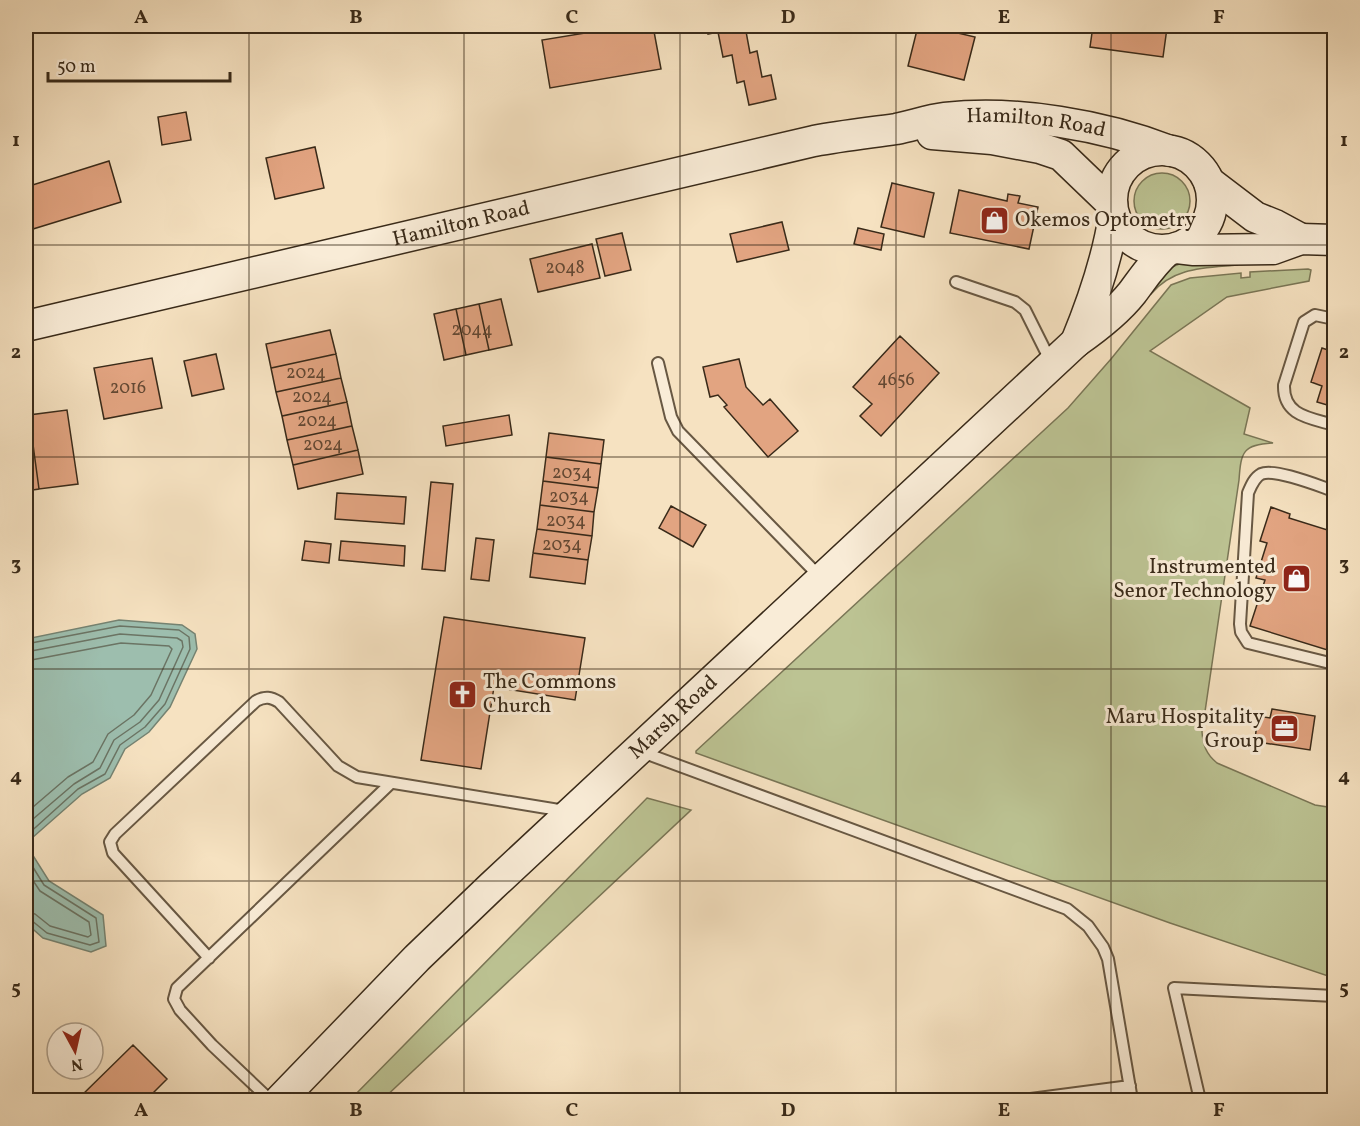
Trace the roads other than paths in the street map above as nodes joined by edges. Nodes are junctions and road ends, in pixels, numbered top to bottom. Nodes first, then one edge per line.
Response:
1 (897, 128) junction
2 (1170, 151) junction
3 (1209, 182) junction
4 (1113, 210) junction
5 (1301, 239) junction
6 (1335, 240) edge
7 (1172, 249) junction
8 (956, 282) dead end
9 (1335, 319) edge
10 (26, 326) edge
11 (1076, 342) junction
12 (658, 363) dead end
13 (1052, 365) junction
14 (1335, 425) edge
15 (1335, 491) edge
16 (821, 579) junction
17 (1335, 664) edge
18 (636, 750) junction
19 (391, 783) junction
20 (570, 812) junction
21 (209, 958) junction
22 (1335, 996) edge
23 (1130, 1086) junction
24 (270, 1101) edge
25 (280, 1101) edge
26 (1023, 1101) edge
27 (1132, 1101) edge
28 (1200, 1101) edge

1 - 2 street, Hamilton Road
1 - 4 street, Hamilton Road
1 - 10 street, Hamilton Road
2 - 3 street
2 - 4 street
3 - 5 street
3 - 7 street
4 - 7 street
4 - 11 street, Marsh Road
5 - 6 street
5 - 7 street
7 - 11 street, Marsh Road
8 - 13 lane
9 - 14 lane
11 - 13 street, Marsh Road
12 - 16 lane
13 - 16 street, Marsh Road
15 - 17 lane
16 - 18 street, Marsh Road
18 - 20 street, Marsh Road
18 - 23 lane
19 - 20 lane
19 - 21 lane
19 - 21 lane
20 - 25 street, Marsh Road
21 - 24 lane
22 - 28 lane
23 - 26 lane
23 - 27 lane

